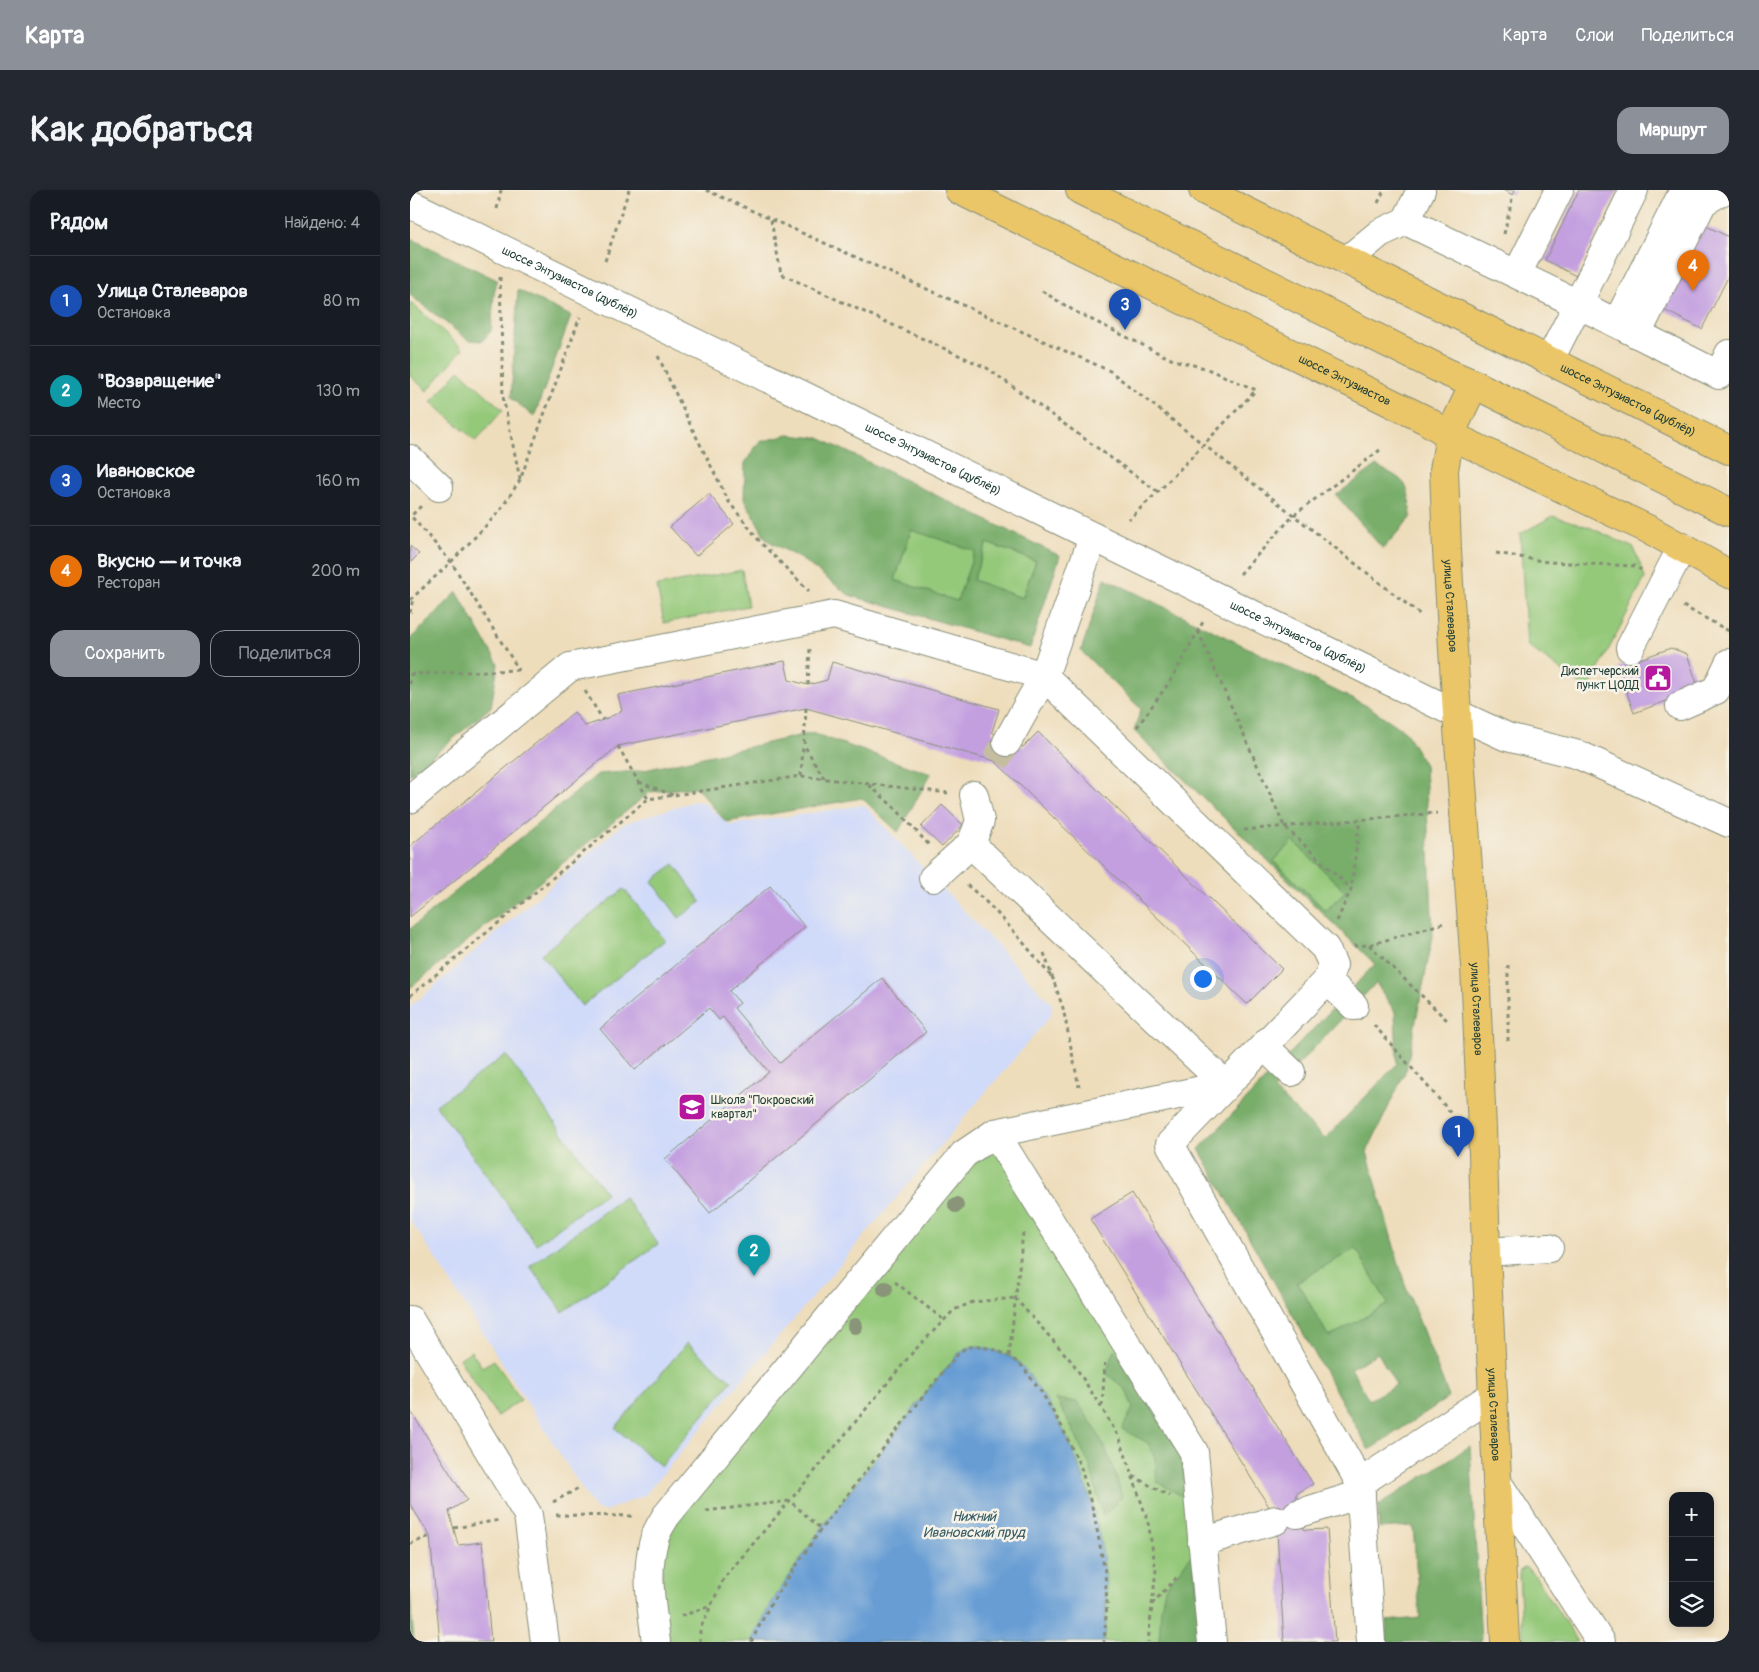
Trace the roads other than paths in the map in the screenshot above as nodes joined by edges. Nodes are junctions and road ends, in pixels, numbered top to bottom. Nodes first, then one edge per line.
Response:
1 (959, 190) edge
2 (1080, 190) edge
3 (1421, 190) edge
4 (1558, 190) edge
5 (1634, 190) edge
6 (1684, 190) edge
7 (1724, 190) edge
8 (1216, 193) edge
9 (410, 204) edge
10 (1406, 221) junction
11 (1346, 261) junction
12 (1517, 274) junction
13 (1578, 304) junction
14 (1627, 328) junction
15 (1729, 354) edge
16 (1549, 361) junction
17 (1474, 384) junction
18 (1450, 435) junction
19 (1729, 450) edge
20 (410, 460) edge
21 (439, 487) road end
22 (1729, 512) edge
23 (1093, 537) junction
24 (1682, 548) junction
25 (1729, 574) edge
26 (1630, 648) dead end
27 (1729, 663) edge
28 (1044, 676) junction
29 (1680, 706) dead end
30 (1457, 714) junction
31 (1006, 742) tunnel mouth
32 (974, 796) road end
33 (410, 799) edge
34 (1729, 823) edge
35 (971, 844) junction
36 (933, 878) dead end
37 (1327, 980) junction
38 (1364, 1015) road end
39 (1264, 1046) junction
40 (1291, 1072) dead end
41 (1226, 1085) junction
42 (995, 1133) junction
43 (1549, 1248) dead end
44 (1486, 1252) junction
45 (410, 1320) edge
46 (1493, 1395) junction
47 (1497, 1482) junction
48 (1361, 1489) junction
49 (1202, 1542) junction
50 (545, 1642) edge
51 (656, 1642) edge
52 (1212, 1642) edge
53 (1371, 1642) edge
54 (1505, 1642) edge
55 (1601, 1642) edge

1 - 18 main road, шоссе Энтузиастов
2 - 17 main road
3 - 10 street
4 - 12 street
5 - 13 street
6 - 14 street
7 - 14 street
8 - 11 main road, шоссе Энтузиастов (дублёр)
9 - 23 street, шоссе Энтузиастов (дублёр)
10 - 11 street
10 - 12 street
11 - 16 main road, шоссе Энтузиастов (дублёр)
12 - 13 street
13 - 14 street
13 - 16 street
14 - 15 street
16 - 19 main road, шоссе Энтузиастов (дублёр)
17 - 18 main road, улица Сталеваров
17 - 22 main road
18 - 24 main road, шоссе Энтузиастов
18 - 30 main road, улица Сталеваров
20 - 21 street
23 - 28 street
23 - 30 street, шоссе Энтузиастов (дублёр)
24 - 25 main road, шоссе Энтузиастов
24 - 26 street
27 - 29 street
28 - 31 street
28 - 33 street
28 - 37 street
30 - 34 street, шоссе Энтузиастов (дублёр)
30 - 44 main road, улица Сталеваров
32 - 35 street
35 - 36 street
35 - 41 street
37 - 38 street
37 - 39 street
39 - 40 street
39 - 41 street
41 - 42 street
41 - 48 street
42 - 49 street
42 - 51 street
43 - 44 street
44 - 46 main road, улица Сталеваров
45 - 50 street
46 - 47 main road, улица Сталеваров
46 - 48 street
47 - 54 main road, улица Сталеваров
47 - 55 street
48 - 49 street
48 - 53 street
49 - 52 street

